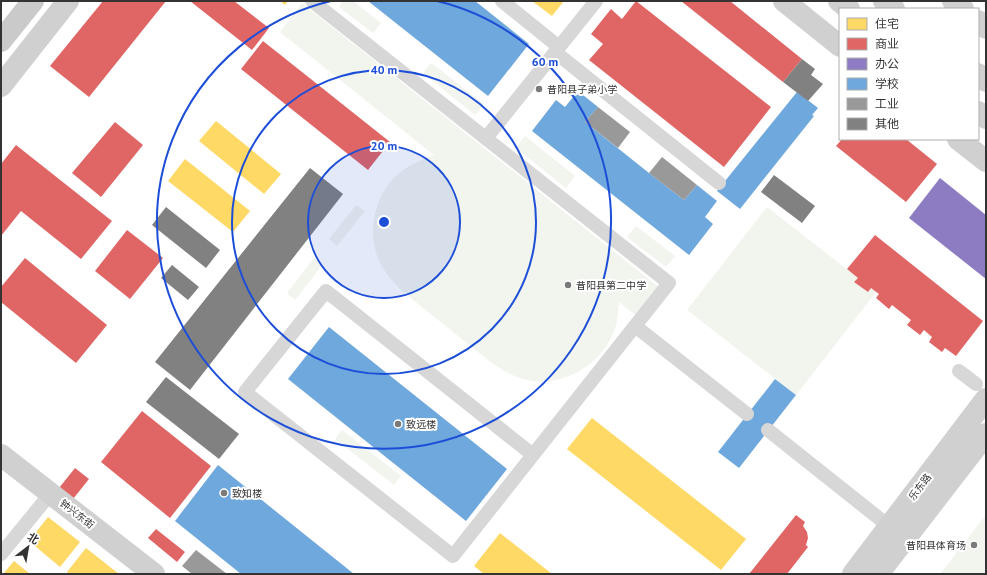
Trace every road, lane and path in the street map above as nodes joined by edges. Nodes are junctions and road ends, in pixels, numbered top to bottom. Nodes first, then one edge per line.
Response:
1 (33, 1) edge
2 (68, 1) edge
3 (312, 1) edge
4 (502, 1) edge
5 (596, 1) edge
6 (784, 1) edge
7 (839, 1) edge
8 (884, 1) edge
9 (953, 1) edge
10 (848, 8) edge
11 (893, 8) edge
12 (962, 8) edge
13 (1, 41) edge
14 (839, 45) edge
15 (557, 49) junction
16 (1, 86) edge
17 (486, 138) junction
18 (959, 140) edge
19 (986, 161) edge
20 (719, 183) dead end
21 (636, 326) junction
22 (959, 371) dead end
23 (981, 392) edge
24 (748, 414) dead end
25 (768, 430) dead end
26 (986, 434) edge
27 (1, 455) edge
28 (533, 455) junction
29 (51, 493) junction
30 (890, 527) junction
31 (1, 554) edge
32 (154, 574) edge
33 (853, 574) edge
34 (878, 574) edge

1 - 13 main road
2 - 16 main road
3 - 17 lane
4 - 15 lane
5 - 15 lane
6 - 14 main road
7 - 10 main road
8 - 11 main road
9 - 12 main road
15 - 17 lane
15 - 20 lane
17 - 21 lane
18 - 19 main road
21 - 24 lane
21 - 28 lane
22 - 23 lane
23 - 30 main road, 乐东路
25 - 30 lane
26 - 34 main road, 乐东路
27 - 29 main road, 钟兴东街
28 - 28 lane
29 - 31 lane
29 - 32 main road, 钟兴东街
30 - 33 main road, 乐东路

